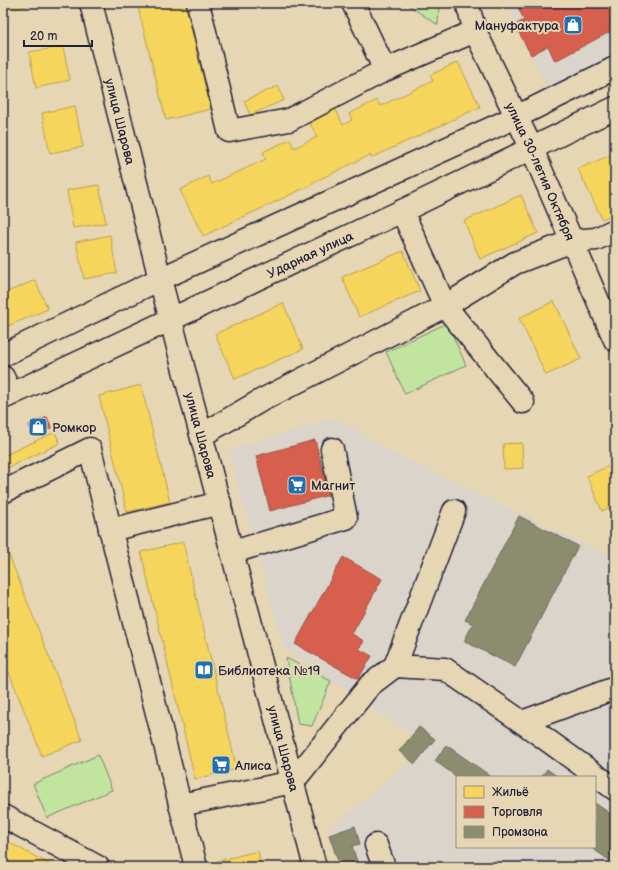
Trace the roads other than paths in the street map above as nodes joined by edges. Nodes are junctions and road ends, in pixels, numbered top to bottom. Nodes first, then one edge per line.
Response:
1 (91, 3) edge
2 (198, 3) edge
3 (353, 3) edge
4 (467, 3) edge
5 (475, 30) junction
6 (615, 68) edge
7 (385, 70) junction
8 (615, 108) edge
9 (516, 117) junction
10 (532, 149) junction
11 (402, 211) junction
12 (615, 230) edge
13 (572, 241) junction
14 (160, 279) junction
15 (445, 306) junction
16 (171, 318) junction
17 (615, 340) edge
18 (3, 355) edge
19 (6, 390) edge
20 (524, 402) dead end
21 (202, 435) junction
22 (332, 449) dead end
23 (3, 492) edge
24 (220, 503) junction
25 (454, 511) dead end
26 (110, 530) junction
27 (233, 552) junction
28 (395, 666) junction
29 (615, 688) edge
30 (522, 722) junction
31 (293, 782) junction
32 (615, 789) edge
33 (180, 805) junction
34 (3, 816) edge
35 (376, 845) dead end
36 (98, 867) edge
37 (196, 867) edge
38 (315, 867) edge
39 (384, 867) edge

1 - 14 street, улица Шарова
2 - 7 street
3 - 7 street
4 - 5 street, улица 30-летия Октября
5 - 7 street
5 - 9 street, улица 30-летия Октября
6 - 9 street
8 - 10 street, Ударная улица
9 - 10 street, улица 30-летия Октября
9 - 14 street
10 - 11 street, Ударная улица
10 - 13 street, улица 30-летия Октября
11 - 15 street
11 - 16 street, Ударная улица
12 - 13 street
13 - 15 street
13 - 17 street, улица 30-летия Октября
14 - 16 street, улица Шарова
14 - 18 street
15 - 20 street
15 - 21 street
16 - 19 street, Ударная улица
16 - 21 street, улица Шарова
21 - 24 street, улица Шарова
22 - 27 street
23 - 26 street
24 - 26 street
24 - 27 street, улица Шарова
25 - 28 street
26 - 33 street
27 - 31 street, улица Шарова
28 - 30 street
28 - 31 street
29 - 30 street
30 - 32 street
31 - 33 street
31 - 38 street, улица Шарова
33 - 37 street
34 - 36 street
35 - 39 street

